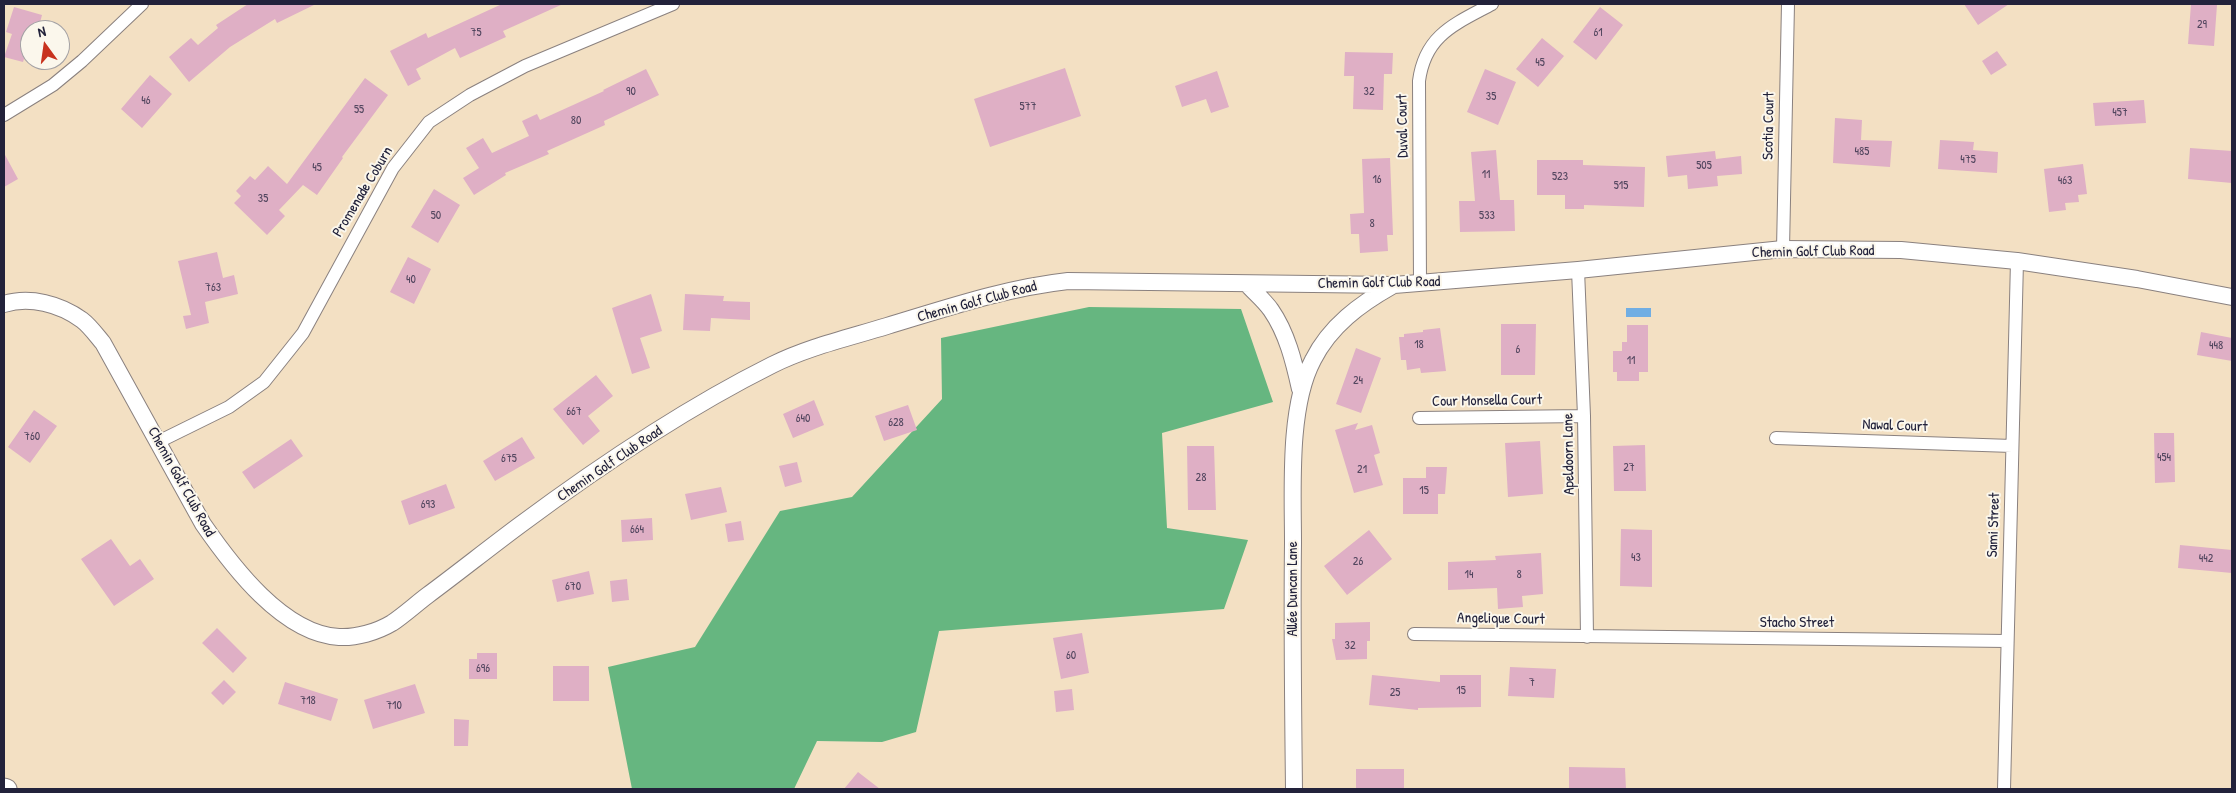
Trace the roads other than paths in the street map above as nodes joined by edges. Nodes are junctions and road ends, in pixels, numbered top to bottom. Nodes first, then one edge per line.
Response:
1 (142, 4) edge
2 (673, 4) edge
3 (1492, 4) edge
4 (1788, 4) edge
5 (4, 115) edge
6 (1783, 249) junction
7 (2017, 261) junction
8 (1578, 270) junction
9 (1420, 283) junction
10 (1247, 284) junction
11 (1394, 284) junction
12 (2232, 297) edge
13 (4, 304) edge
14 (1300, 389) junction
15 (1584, 416) junction
16 (1420, 418) dead end
17 (1776, 438) dead end
18 (158, 442) junction
19 (2012, 446) junction
20 (1414, 634) dead end
21 (1587, 637) junction
22 (2007, 640) junction
23 (1294, 789) edge
24 (2004, 789) edge

1 - 5 street
2 - 18 street, Promenade Coburn
3 - 9 street, Duval Court
4 - 6 street, Scotia Court
6 - 7 street, Chemin Golf Club Road
6 - 8 street, Chemin Golf Club Road
7 - 12 street, Chemin Golf Club Road
7 - 19 street, Sami Street
8 - 9 street, Chemin Golf Club Road
8 - 15 street, Apeldoorn Lane
9 - 11 street, Chemin Golf Club Road
10 - 11 street, Chemin Golf Club Road
10 - 14 street
10 - 18 street, Chemin Golf Club Road
11 - 14 street
13 - 18 street, Chemin Golf Club Road
14 - 23 street, Allée Duncan Lane
15 - 16 street, Cour Monsella Court
15 - 21 street, Apeldoorn Lane
17 - 19 street, Nawal Court
19 - 22 street, Sami Street
20 - 21 street, Angelique Court
21 - 22 street, Stacho Street
22 - 24 street, Sami Street

